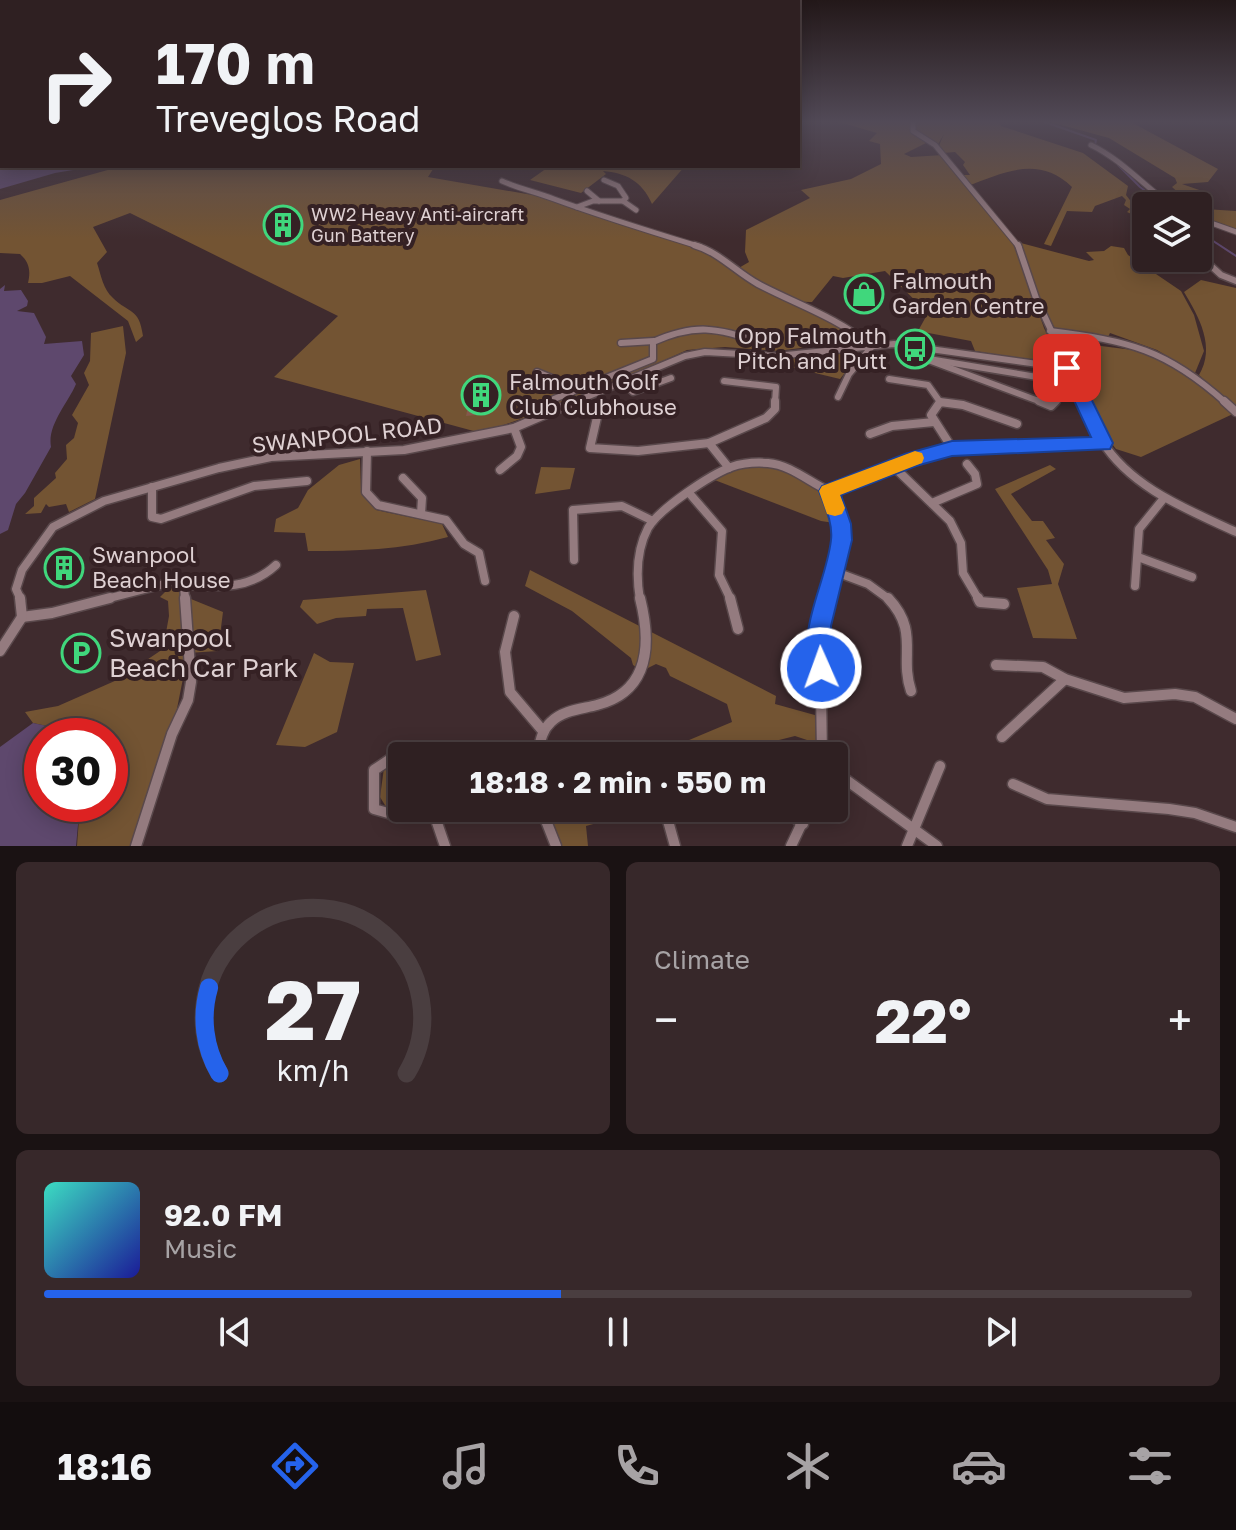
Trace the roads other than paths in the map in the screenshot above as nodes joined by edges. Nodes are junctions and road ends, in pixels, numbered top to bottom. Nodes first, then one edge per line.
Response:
1 (948, 160) edge
2 (1115, 160) edge
3 (604, 180) dead end
4 (502, 181) dead end
5 (587, 191) dead end
6 (1152, 192) edge
7 (599, 201) junction
8 (623, 201) junction
9 (577, 207) junction
10 (636, 210) dead end
11 (1214, 224) dead end
12 (1236, 232) edge
13 (1212, 267) edge
14 (1236, 281) edge
15 (1050, 331) junction
16 (654, 341) junction
17 (759, 342) dead end
18 (621, 343) dead end
19 (871, 344) junction
20 (902, 345) junction
21 (923, 358) junction
22 (1067, 368) junction
23 (537, 372) dead end
24 (671, 378) dead end
25 (889, 379) dead end
26 (724, 381) dead end
27 (624, 384) junction
28 (571, 393) junction
29 (838, 397) dead end
30 (554, 399) dead end
31 (940, 402) junction
32 (1236, 412) edge
33 (598, 413) dead end
34 (934, 422) junction
35 (1017, 424) dead end
36 (514, 428) junction
37 (870, 434) dead end
38 (709, 443) junction
39 (1103, 443) junction
40 (952, 448) junction
41 (367, 451) junction
42 (967, 464) dead end
43 (894, 467) junction
44 (729, 468) junction
45 (500, 470) dead end
46 (403, 478) dead end
47 (307, 481) dead end
48 (152, 487) junction
49 (829, 491) junction
50 (690, 494) junction
51 (1164, 498) junction
52 (932, 503) junction
53 (421, 514) junction
54 (653, 521) junction
55 (1236, 532) edge
56 (1138, 557) junction
57 (574, 560) dead end
58 (276, 565) dead end
59 (836, 572) junction
60 (1192, 577) dead end
61 (485, 581) dead end
62 (184, 585) junction
63 (1135, 586) dead end
64 (1004, 604) dead end
65 (514, 616) dead end
66 (22, 617) junction
67 (738, 629) dead end
68 (0, 651) edge
69 (996, 665) dead end
70 (1065, 679) junction
71 (911, 691) dead end
72 (1236, 719) edge
73 (543, 731) junction
74 (1002, 737) dead end
75 (540, 742) edge
76 (822, 742) edge
77 (388, 761) edge
78 (940, 766) dead end
79 (848, 781) edge
80 (1013, 784) dead end
81 (388, 817) edge
82 (436, 822) edge
83 (547, 822) edge
84 (668, 822) edge
85 (800, 822) edge
86 (803, 824) joint
87 (1236, 827) edge
88 (915, 829) junction
89 (136, 846) edge
90 (445, 846) edge
91 (556, 846) edge
92 (675, 846) edge
93 (791, 846) edge
94 (907, 846) edge
95 (937, 846) edge

1 - 15 street
2 - 6 street
3 - 8 street
4 - 9 street
5 - 7 street
7 - 8 street
7 - 9 street
8 - 10 street
9 - 19 street
11 - 12 street
13 - 14 street
15 - 22 street
15 - 32 street
16 - 17 street
16 - 18 street
16 - 28 street
19 - 20 street, SWANPOOL ROAD
19 - 27 street, SWANPOOL ROAD
19 - 29 street
20 - 21 street
20 - 22 street, SWANPOOL ROAD
21 - 21 street
22 - 39 street
23 - 28 street
24 - 27 street
25 - 31 street
26 - 38 street
27 - 36 street, SWANPOOL ROAD
28 - 30 street
31 - 34 street
31 - 35 street
33 - 38 street
34 - 37 street
34 - 40 street
36 - 41 street, SWANPOOL ROAD
36 - 45 street
38 - 44 street
39 - 40 street
39 - 51 street
40 - 43 street
41 - 48 street, SWANPOOL ROAD
41 - 53 street
42 - 52 street
43 - 49 street
43 - 52 street
44 - 49 street
44 - 50 street
46 - 53 street
47 - 48 street
48 - 66 street, SWANPOOL ROAD
49 - 59 street
50 - 54 street
50 - 67 street
51 - 55 street
51 - 56 street
52 - 64 street
53 - 61 street
54 - 57 street
54 - 73 street
56 - 60 street
56 - 63 street
58 - 62 street
59 - 71 street
59 - 76 street
62 - 66 street
62 - 89 street
65 - 73 street
66 - 68 street
69 - 70 street
70 - 72 street
70 - 74 street
73 - 75 street
77 - 81 street
78 - 88 street
79 - 88 street
80 - 87 street
82 - 90 street
83 - 91 street
84 - 92 street
85 - 86 street
86 - 93 street
88 - 94 street
88 - 95 street

